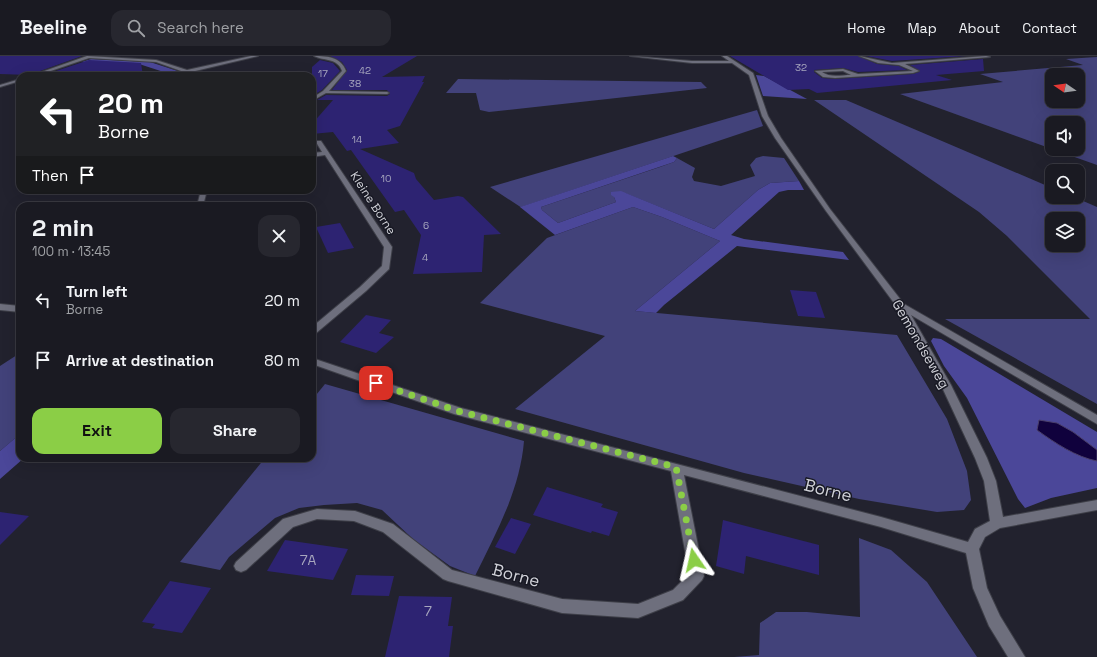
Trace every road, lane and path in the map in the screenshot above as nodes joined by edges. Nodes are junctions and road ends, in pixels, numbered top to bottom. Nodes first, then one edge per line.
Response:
1 (256, 56) edge
2 (316, 56) edge
3 (632, 56) edge
4 (724, 56) edge
5 (861, 56) edge
6 (988, 56) edge
7 (90, 57) edge
8 (734, 62) junction
9 (899, 63) junction
10 (189, 71) joint
11 (44, 72) edge
12 (859, 76) junction
13 (16, 81) edge
14 (0, 86) edge
15 (325, 92) junction
16 (386, 92) dead end
17 (316, 98) edge
18 (319, 142) dead end
19 (326, 153) junction
20 (316, 154) edge
21 (900, 306) junction
22 (0, 307) edge
23 (16, 309) edge
24 (316, 329) edge
25 (316, 362) edge
26 (1097, 420) edge
27 (676, 467) junction
28 (1097, 505) edge
29 (998, 522) junction
30 (972, 549) junction
31 (241, 566) dead end
32 (1017, 657) edge

1 - 10 street
2 - 15 street
3 - 8 street
4 - 8 street, Gemondseweg
5 - 9 street
6 - 9 street
7 - 10 street
7 - 11 street
8 - 21 street, Gemondseweg
9 - 12 street
12 - 12 street
13 - 14 street
15 - 16 street
15 - 17 street
18 - 19 street, Kleine Borne
19 - 20 street
19 - 24 street, Kleine Borne
21 - 26 street
21 - 29 street, Gemondseweg
22 - 23 street
25 - 27 street, Borne
27 - 30 street, Borne
27 - 31 street, Borne
28 - 29 street
29 - 30 street
30 - 32 street

